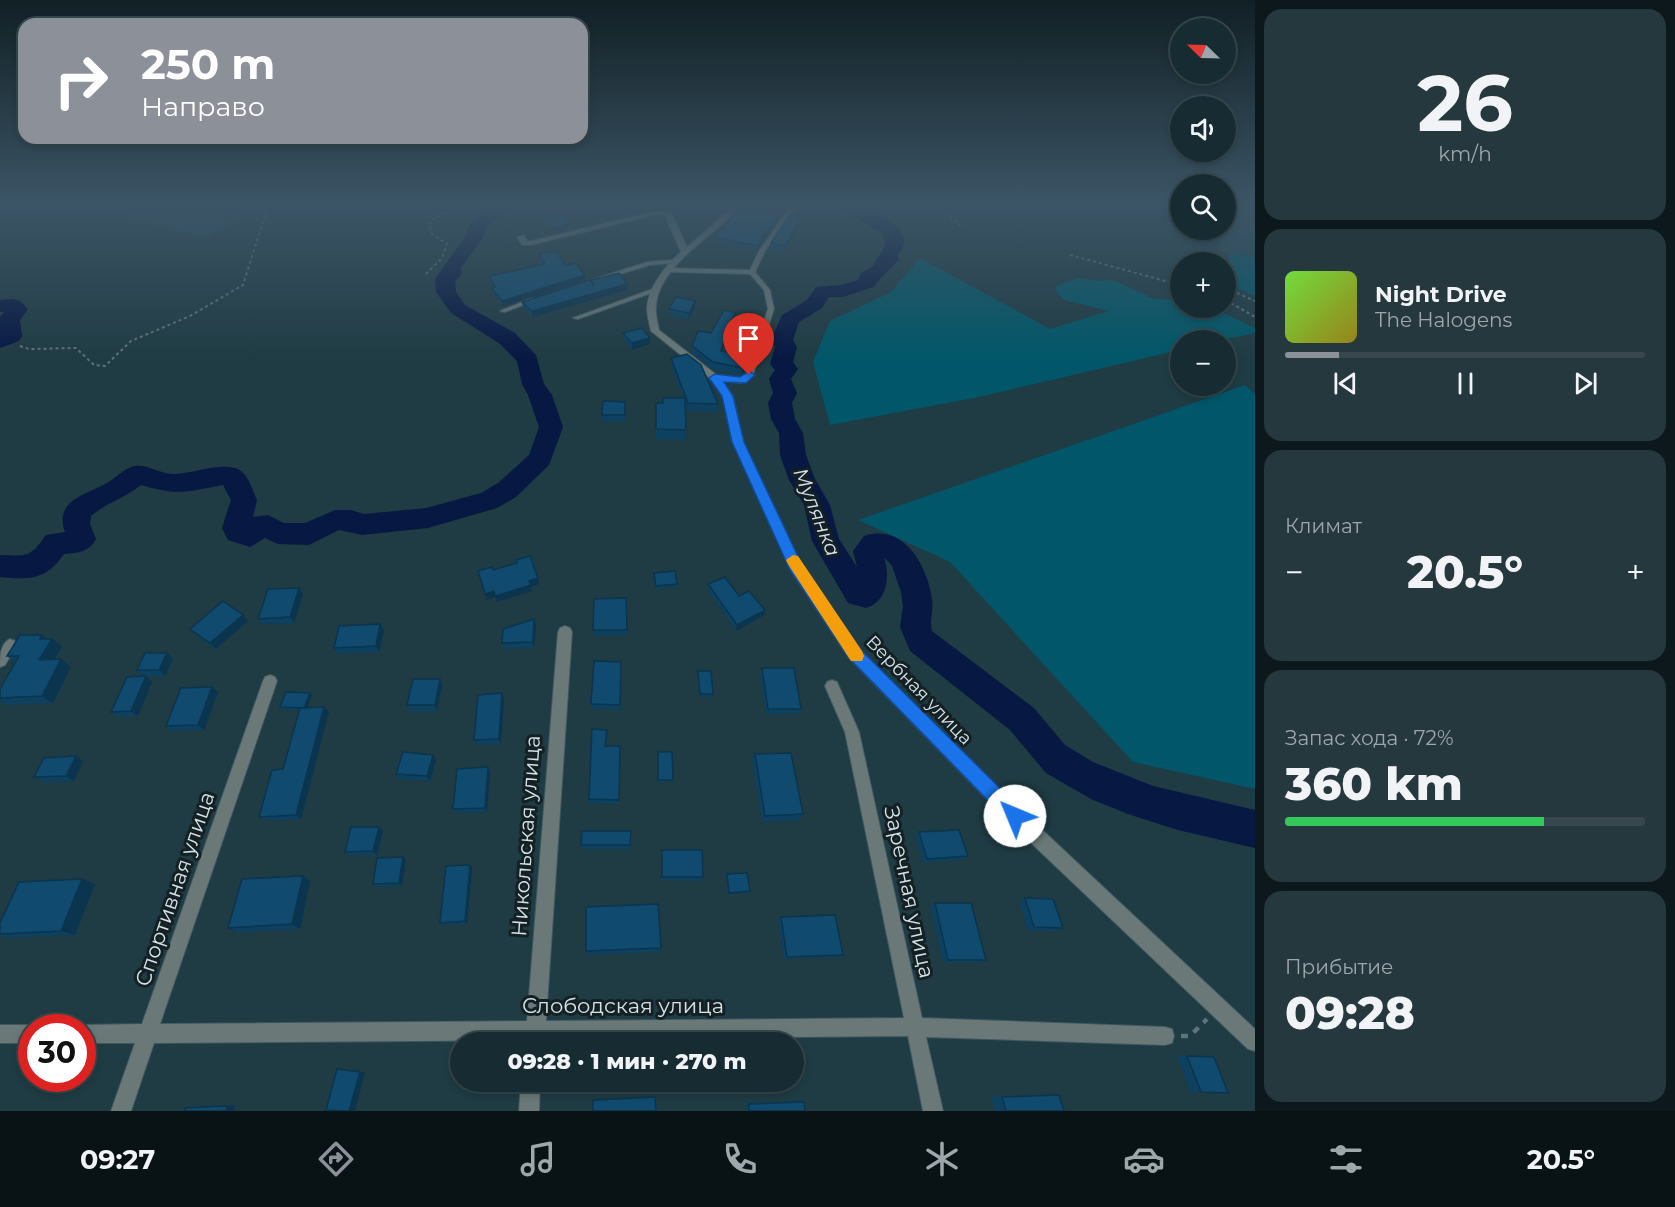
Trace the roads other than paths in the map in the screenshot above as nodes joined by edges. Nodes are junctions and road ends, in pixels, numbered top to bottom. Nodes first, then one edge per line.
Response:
1 (681, 255) edge
2 (760, 255) edge
3 (669, 266) junction
4 (752, 272) junction
5 (567, 288) edge
6 (657, 290) junction
7 (536, 299) edge
8 (503, 311) dead end
9 (576, 318) dead end
10 (715, 378) junction
11 (565, 632) dead end
12 (10, 645) dead end
13 (0, 661) edge
14 (270, 681) dead end
15 (832, 686) dead end
16 (915, 1027) junction
17 (536, 1032) edge
18 (704, 1032) edge
19 (0, 1034) edge
20 (18, 1034) edge
21 (96, 1034) edge
22 (149, 1034) junction
23 (450, 1036) edge
24 (1165, 1036) road end
25 (1255, 1042) edge
26 (530, 1092) edge
27 (121, 1111) edge
28 (529, 1111) edge
29 (933, 1111) edge

1 - 3 street, Вербная улица
2 - 4 lane
3 - 4 lane
3 - 5 lane
3 - 6 street, Вербная улица
4 - 10 lane
6 - 9 lane
6 - 10 street, Вербная улица
7 - 8 lane
10 - 25 street, Вербная улица
11 - 17 street, Никольская улица
12 - 13 street
14 - 22 street, Спортивная улица
15 - 16 street, Заречная улица
16 - 18 street, Слободская улица
16 - 24 street, Слободская улица
16 - 29 street, Заречная улица
19 - 20 street
21 - 22 street, Слободская улица
22 - 23 street, Слободская улица
22 - 27 street, Спортивная улица
26 - 28 street

